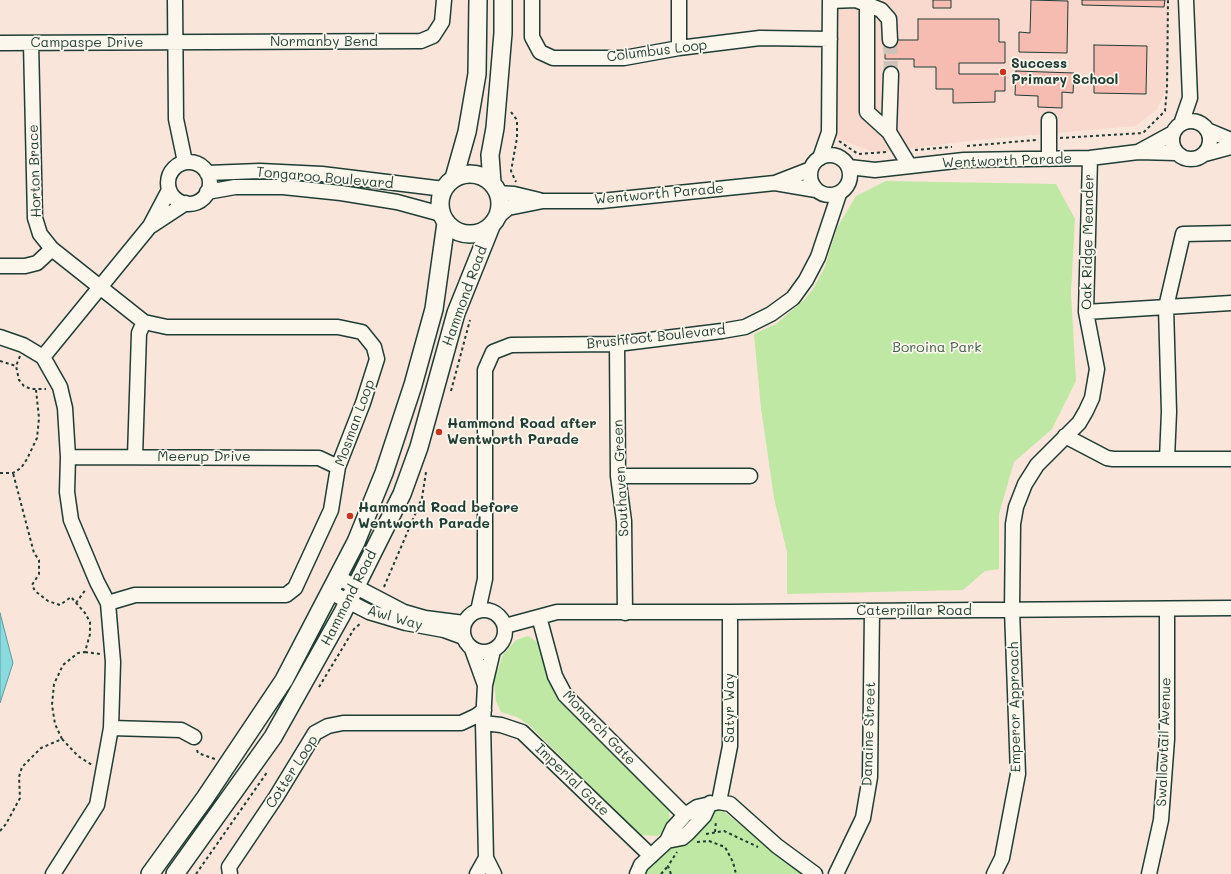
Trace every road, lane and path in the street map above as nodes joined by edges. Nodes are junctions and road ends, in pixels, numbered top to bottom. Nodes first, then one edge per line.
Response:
1 (175, 0) edge
2 (444, 0) edge
3 (478, 0) edge
4 (503, 0) edge
5 (532, 0) edge
6 (679, 0) edge
7 (830, 0) edge
8 (1186, 0) edge
9 (867, 4) junction
10 (830, 39) junction
11 (890, 40) tunnel mouth
12 (0, 43) edge
13 (31, 43) junction
14 (174, 43) junction
15 (679, 48) junction
16 (891, 74) tunnel mouth
17 (1190, 98) junction
18 (508, 108) dead end
19 (1049, 120) dead end
20 (1177, 128) junction
21 (1206, 128) junction
22 (829, 132) junction
23 (889, 132) junction
24 (1231, 140) edge
25 (1231, 147) edge
26 (1138, 152) junction
27 (1176, 152) junction
28 (1205, 154) junction
29 (838, 157) junction
30 (1090, 158) junction
31 (1049, 159) junction
32 (186, 162) junction
33 (815, 163) junction
34 (909, 165) junction
35 (849, 167) junction
36 (876, 170) junction
37 (207, 173) junction
38 (850, 182) junction
39 (449, 183) junction
40 (774, 183) junction
41 (494, 188) junction
42 (169, 190) junction
43 (207, 192) junction
44 (818, 192) junction
45 (839, 194) junction
46 (520, 195) junction
47 (543, 201) junction
48 (186, 204) junction
49 (444, 218) junction
50 (494, 222) junction
51 (150, 226) junction
52 (828, 227) junction
53 (1231, 233) edge
54 (52, 249) junction
55 (0, 266) edge
56 (101, 288) junction
57 (1231, 303) edge
58 (1166, 307) junction
59 (1086, 312) junction
60 (144, 322) junction
61 (0, 338) edge
62 (616, 344) junction
63 (22, 354) dead end
64 (43, 357) junction
65 (0, 361) edge
66 (16, 366) junction
67 (52, 386) dead end
68 (36, 390) junction
69 (1065, 436) junction
70 (68, 457) junction
71 (135, 457) junction
72 (1168, 459) junction
73 (1231, 459) edge
74 (338, 467) junction
75 (0, 473) edge
76 (13, 473) junction
77 (618, 476) junction
78 (750, 476) dead end
79 (485, 579) junction
80 (333, 585) junction
81 (88, 586) dead end
82 (352, 594) junction
83 (76, 603) junction
84 (108, 603) junction
85 (1231, 608) edge
86 (1167, 609) junction
87 (1012, 610) junction
88 (478, 611) junction
89 (872, 611) junction
90 (494, 612) junction
91 (730, 612) junction
92 (597, 613) junction
93 (625, 613) junction
94 (464, 622) junction
95 (541, 624) junction
96 (505, 626) junction
97 (463, 637) junction
98 (503, 640) junction
99 (472, 649) junction
100 (493, 651) junction
101 (85, 652) junction
102 (104, 654) dead end
103 (485, 685) junction
104 (483, 717) junction
105 (460, 723) junction
106 (111, 728) junction
107 (194, 737) joint
108 (62, 739) junction
109 (484, 740) junction
110 (218, 760) dead end
111 (101, 766) junction
112 (714, 803) junction
113 (685, 815) junction
114 (0, 831) edge
115 (667, 841) junction
116 (683, 847) dead end
117 (760, 848) dead end
118 (651, 856) junction
119 (486, 858) junction
120 (668, 866) junction
121 (53, 874) edge
122 (150, 874) edge
123 (175, 874) edge
124 (230, 874) edge
125 (477, 874) edge
126 (494, 874) edge
127 (637, 874) edge
128 (661, 874) edge
129 (671, 874) edge
130 (736, 874) edge
131 (815, 874) edge
132 (836, 874) edge
133 (994, 874) edge
134 (1149, 874) edge

1 - 14 street
2 - 14 street, Normanby Bend
3 - 39 main road, Hammond Road
4 - 41 main road, Hammond Road
5 - 15 street, Columbus Loop
6 - 15 street
7 - 9 street
7 - 10 street
8 - 17 street
9 - 11 street
9 - 23 street
10 - 15 street, Columbus Loop
10 - 22 street
12 - 13 street, Campaspe Drive
13 - 14 street, Campaspe Drive
13 - 54 street, Horton Brace
14 - 32 street
16 - 23 street
17 - 20 street
17 - 21 street
18 - 46 path
19 - 31 street
20 - 21 street
20 - 26 street, Wentworth Parade
20 - 27 street
21 - 24 street
21 - 28 street
22 - 29 street
22 - 33 street
23 - 34 street
25 - 28 street
26 - 27 street, Wentworth Parade
26 - 30 street, Wentworth Parade
27 - 28 street
29 - 33 street
29 - 35 street
30 - 31 street, Wentworth Parade
30 - 59 street, Oak Ridge Meander
31 - 34 street, Wentworth Parade
32 - 37 street
32 - 42 street
33 - 40 street, Wentworth Parade
33 - 44 street
34 - 36 street, Wentworth Parade
35 - 36 street, Wentworth Parade
35 - 38 street
36 - 38 street, Wentworth Parade
37 - 39 street, Tongaroo Boulevard
37 - 43 street
38 - 45 street
39 - 41 main road
39 - 49 main road, Hammond Road
40 - 44 street, Wentworth Parade
40 - 47 street, Wentworth Parade
41 - 46 street, Wentworth Parade
41 - 50 main road, Hammond Road
42 - 48 street
42 - 51 street
43 - 48 street
43 - 49 street, Tongaroo Boulevard
44 - 45 street
44 - 52 street
45 - 52 street, Brushfoot Boulevard
46 - 47 street, Wentworth Parade
47 - 50 street, Wentworth Parade
48 - 51 street
49 - 50 main road, Hammond Road
49 - 80 main road, Hammond Road
50 - 82 main road, Hammond Road
51 - 56 street
52 - 62 street, Brushfoot Boulevard
53 - 58 street
54 - 55 street
54 - 56 street, Horton Brace
56 - 60 street, Horton Brace
56 - 64 street
57 - 58 street
58 - 59 street
58 - 72 street
59 - 69 street, Oak Ridge Meander
60 - 71 street
60 - 74 street, Mosman Loop
61 - 64 street
62 - 77 street, Southaven Green
62 - 79 street, Brushfoot Boulevard
63 - 66 path
64 - 70 street
65 - 66 path
66 - 68 path
67 - 68 path
68 - 76 path
69 - 72 street
69 - 87 street, Oak Ridge Meander
70 - 71 street, Meerup Drive
70 - 84 street
71 - 74 street, Meerup Drive
72 - 73 street
74 - 84 street, Mosman Loop
75 - 76 path
76 - 83 path
77 - 78 street
77 - 93 street, Southaven Green
79 - 88 street, Brushfoot Boulevard
79 - 90 street, Brushfoot Boulevard
80 - 82 street, Awl Way
80 - 122 main road, Hammond Road
81 - 83 path
82 - 94 street, Awl Way
82 - 97 street, Awl Way
82 - 123 main road, Hammond Road
83 - 101 path
84 - 106 street
85 - 86 street, Caterpillar Road
86 - 87 street, Caterpillar Road
86 - 134 street, Swallowtail Avenue
87 - 89 street, Caterpillar Road
87 - 133 street, Emperor Approach
88 - 90 street
88 - 94 street
89 - 91 street, Caterpillar Road
89 - 132 street, Danaine Street
90 - 96 street
91 - 93 street, Caterpillar Road
91 - 112 street, Satyr Way
92 - 93 street, Caterpillar Road
92 - 95 street, Caterpillar Road
92 - 96 street, Caterpillar Road
94 - 97 street
95 - 98 street, Caterpillar Road
95 - 113 street, Monarch Gate
96 - 98 street
97 - 99 street
98 - 100 street
99 - 100 street
99 - 103 street
100 - 103 street
101 - 102 path
101 - 108 path
103 - 104 street
104 - 105 street, Cotter Loop
104 - 109 street
104 - 118 street, Imperial Gate
105 - 109 street, Cotter Loop
105 - 124 street, Cotter Loop
106 - 107 street
106 - 111 street
107 - 110 path
108 - 111 path
108 - 114 path
109 - 119 street
111 - 121 street
112 - 113 street
112 - 115 street, Satyr Way
112 - 131 street
113 - 115 street
115 - 118 street
116 - 120 path
117 - 130 path
118 - 127 street
119 - 125 street
119 - 126 street
120 - 128 path
120 - 129 path

